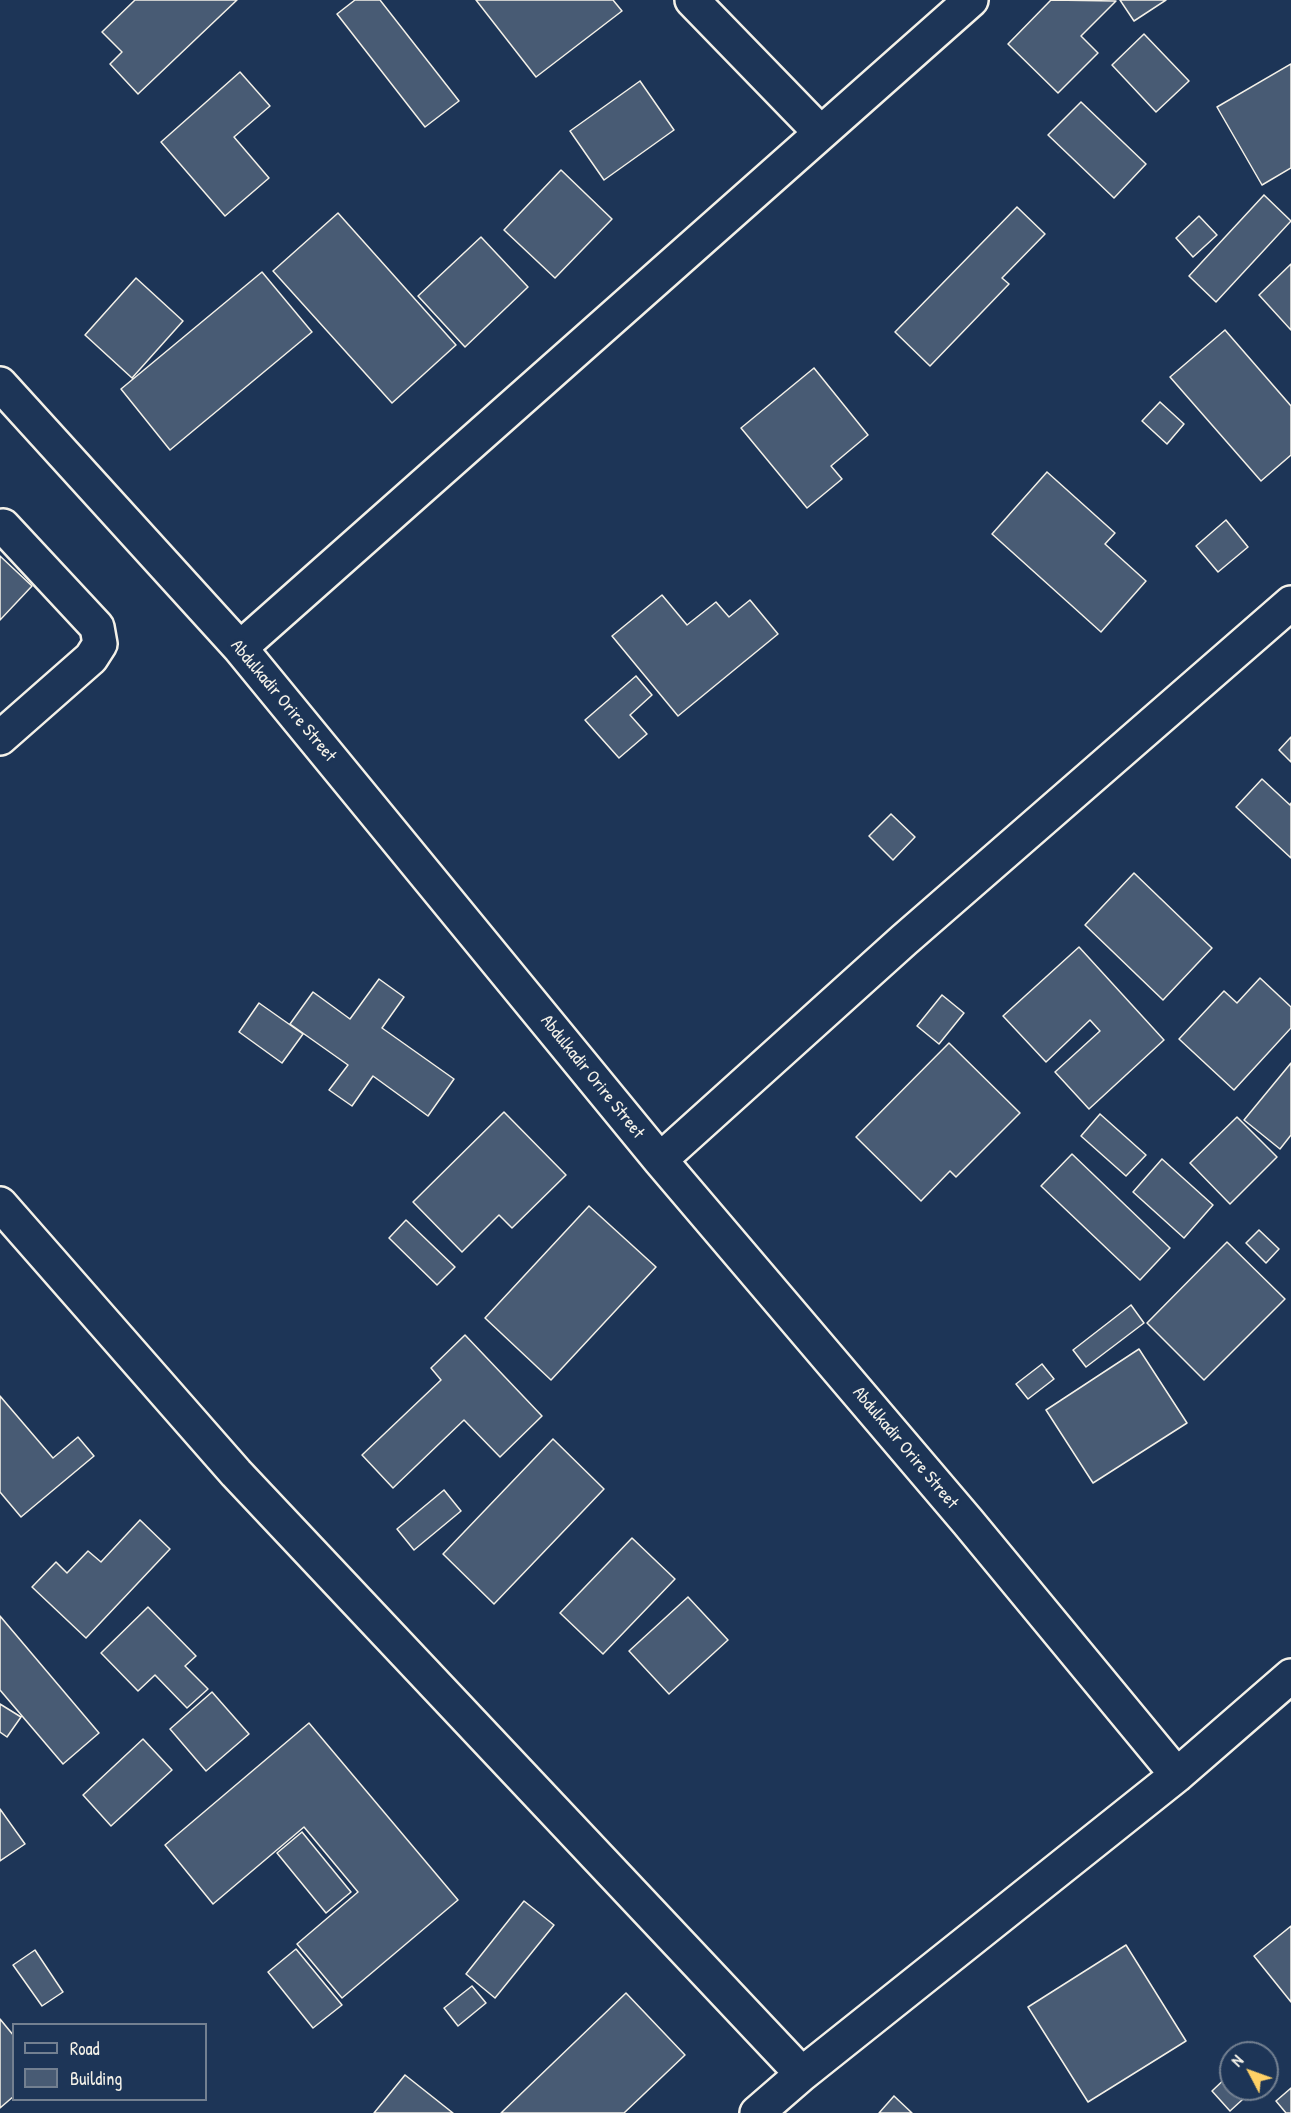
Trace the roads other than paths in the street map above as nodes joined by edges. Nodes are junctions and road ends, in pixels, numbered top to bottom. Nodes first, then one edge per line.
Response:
1 (692, 0) edge
2 (971, 0) edge
3 (820, 132) junction
4 (0, 384) edge
5 (3, 526) dead end
6 (1291, 603) edge
7 (240, 648) junction
8 (0, 738) edge
9 (660, 1160) junction
10 (0, 1204) edge
11 (1291, 1676) edge
12 (1177, 1775) junction
13 (802, 2074) junction
14 (757, 2113) edge

1 - 3 street
2 - 3 street
3 - 7 street
4 - 7 street, Abdulkadir Orire Street
5 - 8 street
6 - 9 street
7 - 9 street, Abdulkadir Orire Street
9 - 12 street, Abdulkadir Orire Street
10 - 13 street
11 - 12 street
12 - 13 street
13 - 14 street

